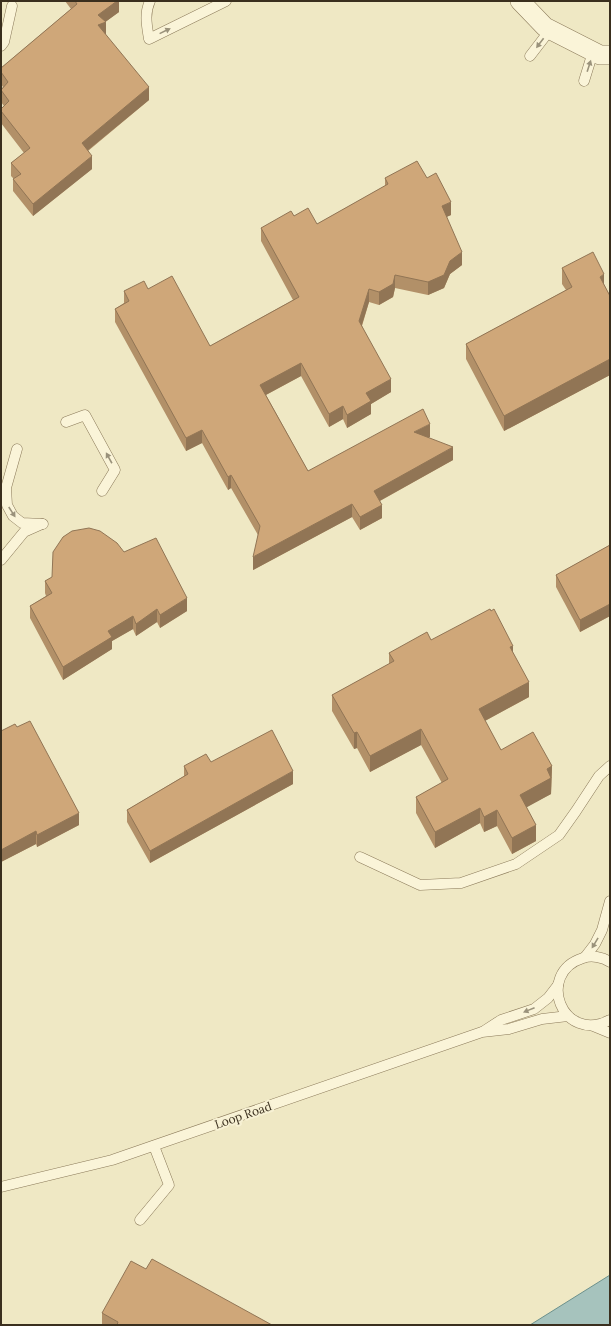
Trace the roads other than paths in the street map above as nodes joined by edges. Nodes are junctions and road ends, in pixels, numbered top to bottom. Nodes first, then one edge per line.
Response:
1 (150, 1) edge
2 (226, 1) edge
3 (520, 1) edge
4 (12, 6) dead end
5 (550, 30) junction
6 (1, 46) edge
7 (602, 53) edge
8 (530, 56) dead end
9 (584, 81) dead end
10 (66, 422) dead end
11 (17, 449) dead end
12 (6, 488) junction
13 (102, 491) dead end
14 (1, 502) edge
15 (1, 560) edge
16 (610, 766) edge
17 (360, 857) dead end
18 (610, 901) edge
19 (585, 957) junction
20 (610, 962) edge
21 (558, 985) junction
22 (568, 1016) junction
23 (610, 1020) edge
24 (591, 1026) junction
25 (482, 1032) junction
26 (610, 1033) edge
27 (154, 1146) junction
28 (1, 1187) edge
29 (140, 1220) dead end

1 -> 2 lane
3 - 5 street
4 - 6 lane
5 - 7 street
5 -> 8 lane
9 -> 7 lane
13 -> 10 lane
11 - 12 lane
12 - 14 lane
12 -> 15 lane
16 - 17 lane
18 -> 19 lane
19 - 20 lane
19 - 21 lane, Loop Road
21 - 22 lane
21 -> 25 lane, Loop Road
22 - 24 lane
22 - 25 lane, Loop Road
23 - 24 lane
24 - 26 lane
25 - 27 lane, Loop Road
27 - 28 lane, Loop Road
27 - 29 lane

